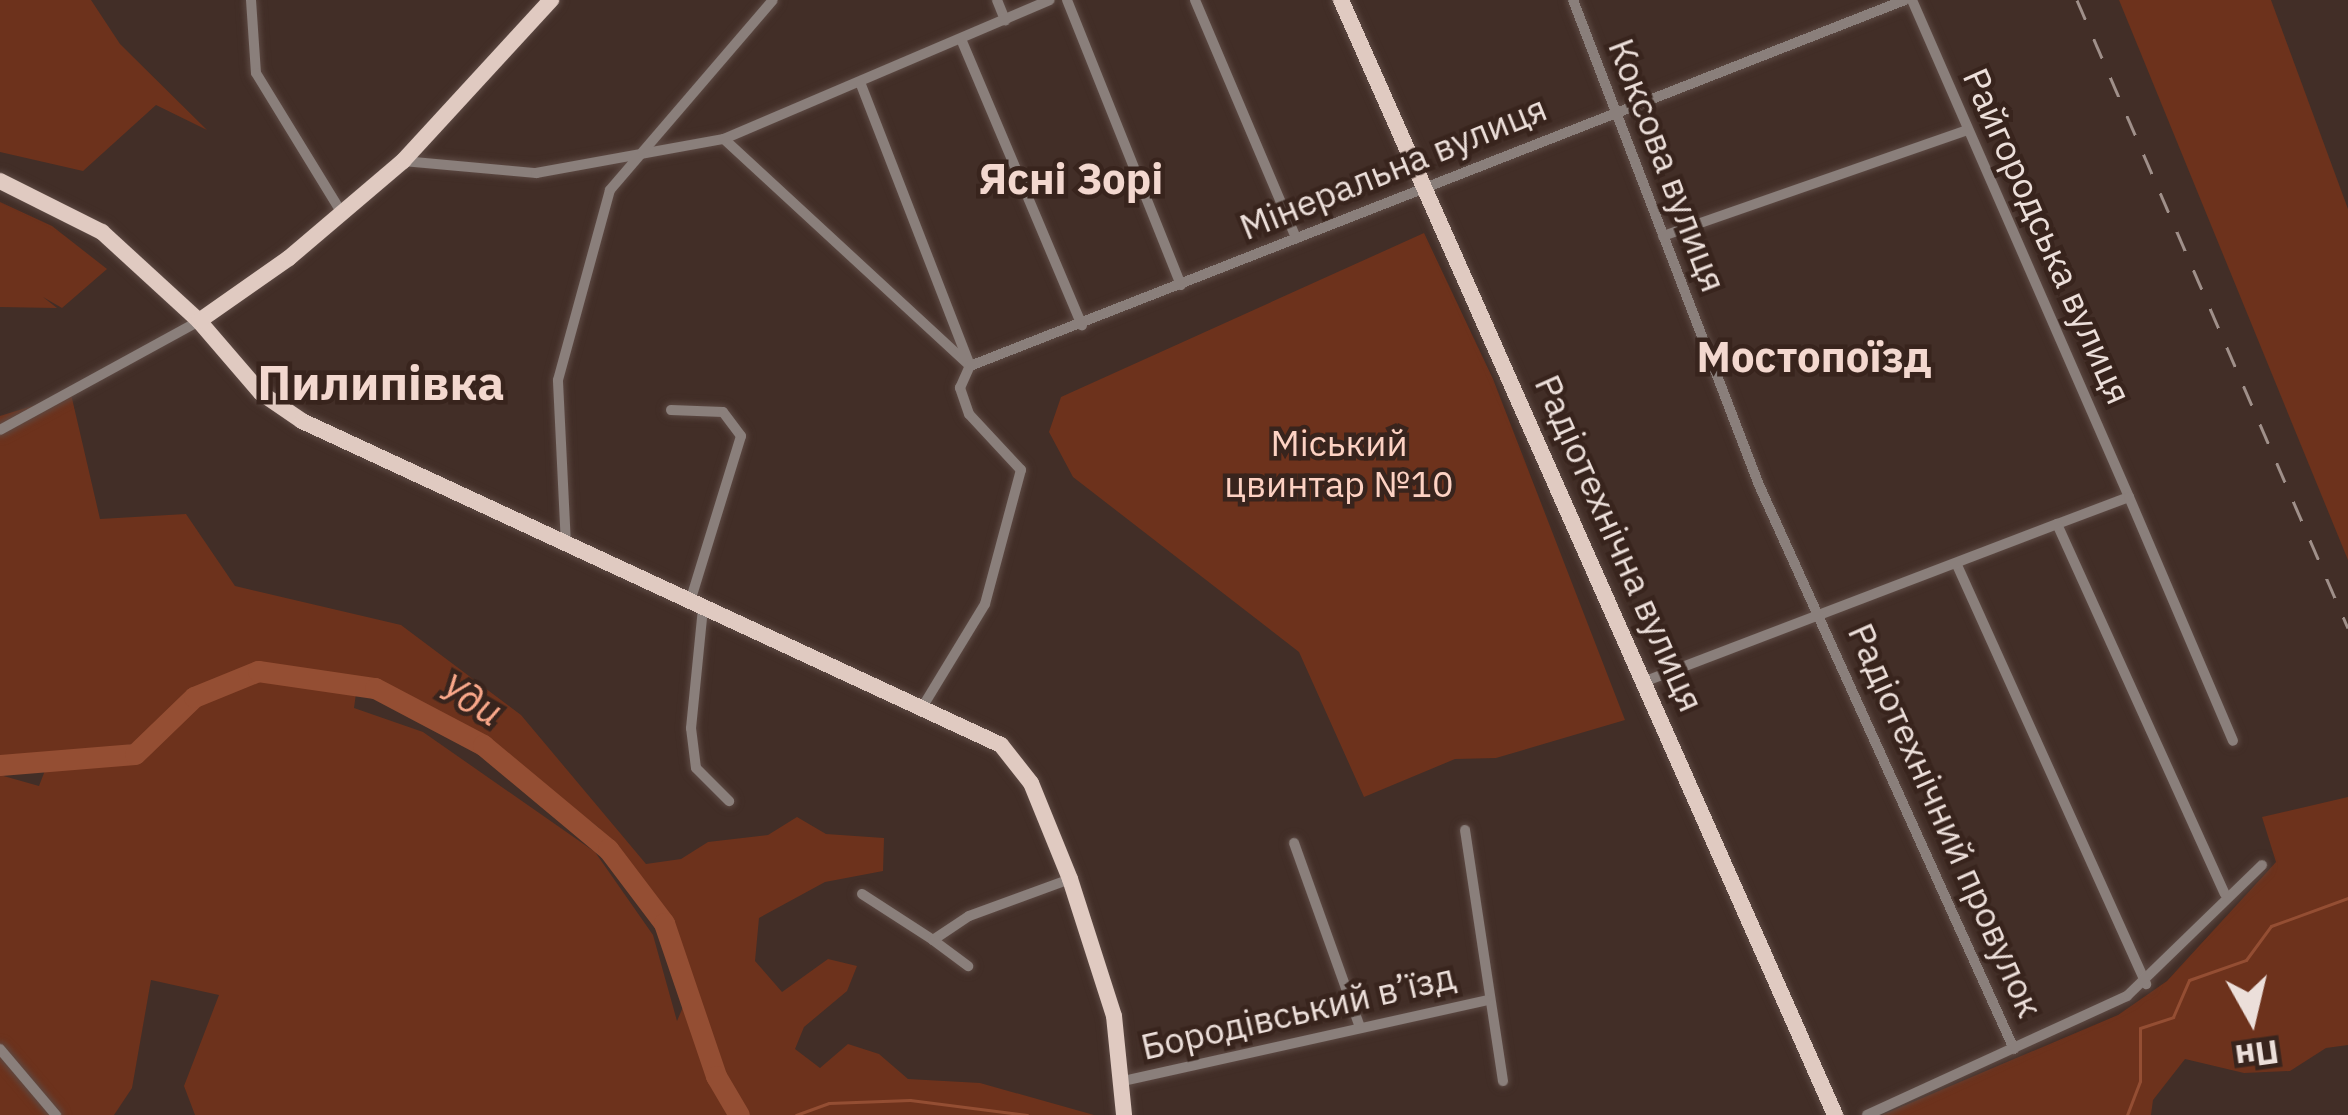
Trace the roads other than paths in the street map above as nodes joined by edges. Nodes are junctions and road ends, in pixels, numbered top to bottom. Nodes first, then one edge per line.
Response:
1 (251, 0) edge
2 (551, 0) edge
3 (773, 0) edge
4 (997, 0) edge
5 (1049, 0) edge
6 (1067, 0) edge
7 (1196, 0) edge
8 (1341, 0) edge
9 (1573, 0) edge
10 (1908, 0) edge
11 (1005, 20) junction
12 (961, 39) junction
13 (860, 82) junction
14 (1614, 111) junction
15 (1967, 130) junction
16 (724, 139) junction
17 (630, 159) junction
18 (403, 161) junction
19 (0, 181) edge
20 (1423, 186) junction
21 (343, 215) junction
22 (1663, 236) junction
23 (1296, 238) junction
24 (1181, 285) junction
25 (199, 321) junction
26 (1082, 325) junction
27 (970, 366) junction
28 (671, 410) dead end
29 (0, 430) edge
30 (2129, 497) junction
31 (2057, 524) junction
32 (566, 545) junction
33 (1957, 565) junction
34 (697, 605) junction
35 (1822, 615) junction
36 (1646, 681) junction
37 (923, 706) junction
38 (2233, 740) dead end
39 (729, 801) dead end
40 (1466, 830) dead end
41 (1294, 843) dead end
42 (2263, 865) dead end
43 (1070, 879) junction
44 (862, 894) dead end
45 (2224, 894) junction
46 (933, 940) junction
47 (968, 965) dead end
48 (2146, 983) junction
49 (1487, 1000) junction
50 (1360, 1027) junction
51 (0, 1049) edge
52 (2014, 1049) junction
53 (1123, 1081) junction
54 (1503, 1081) dead end
55 (56, 1115) edge
56 (1124, 1115) edge
57 (1835, 1115) edge
58 (1867, 1115) edge

1 - 21 street
2 - 18 main road
3 - 17 street
4 - 11 street
5 - 11 street
6 - 24 street
7 - 23 street
8 - 20 main road, Радіотехнічна вулиця
9 - 14 street, Коксова вулиця
10 - 14 street, Мінеральна вулиця
10 - 15 street, Райгородська вулиця
11 - 12 street
12 - 13 street
12 - 26 street
13 - 16 street
13 - 27 street
14 - 20 street, Мінеральна вулиця
14 - 22 street, Коксова вулиця
15 - 22 street
15 - 30 street, Райгородська вулиця
16 - 17 street
16 - 27 street
17 - 18 street
17 - 32 street
18 - 21 main road
19 - 25 main road
20 - 23 street, Мінеральна вулиця
20 - 36 main road, Радіотехнічна вулиця
21 - 25 main road
22 - 35 street, Коксова вулиця
23 - 24 street, Мінеральна вулиця
24 - 26 street, Мінеральна вулиця
25 - 29 street
25 - 32 main road
26 - 27 street, Мінеральна вулиця
27 - 37 street
28 - 34 street
30 - 31 street
30 - 38 street, Райгородська вулиця
31 - 33 street
31 - 45 street
32 - 34 main road
33 - 35 street
33 - 48 street
34 - 37 main road
34 - 39 street
35 - 36 street
35 - 52 street, Радіотехнічний провулок
36 - 57 main road, Радіотехнічна вулиця
37 - 43 main road
40 - 49 street, Бородівський в’їзд
41 - 50 street
42 - 45 street
43 - 46 street
43 - 53 main road
44 - 46 street
45 - 48 street
46 - 47 street
48 - 52 street
49 - 50 street, Бородівський в’їзд
49 - 54 street, Бородівський в’їзд
50 - 53 street, Бородівський в’їзд
51 - 55 street
52 - 58 street
53 - 56 main road

